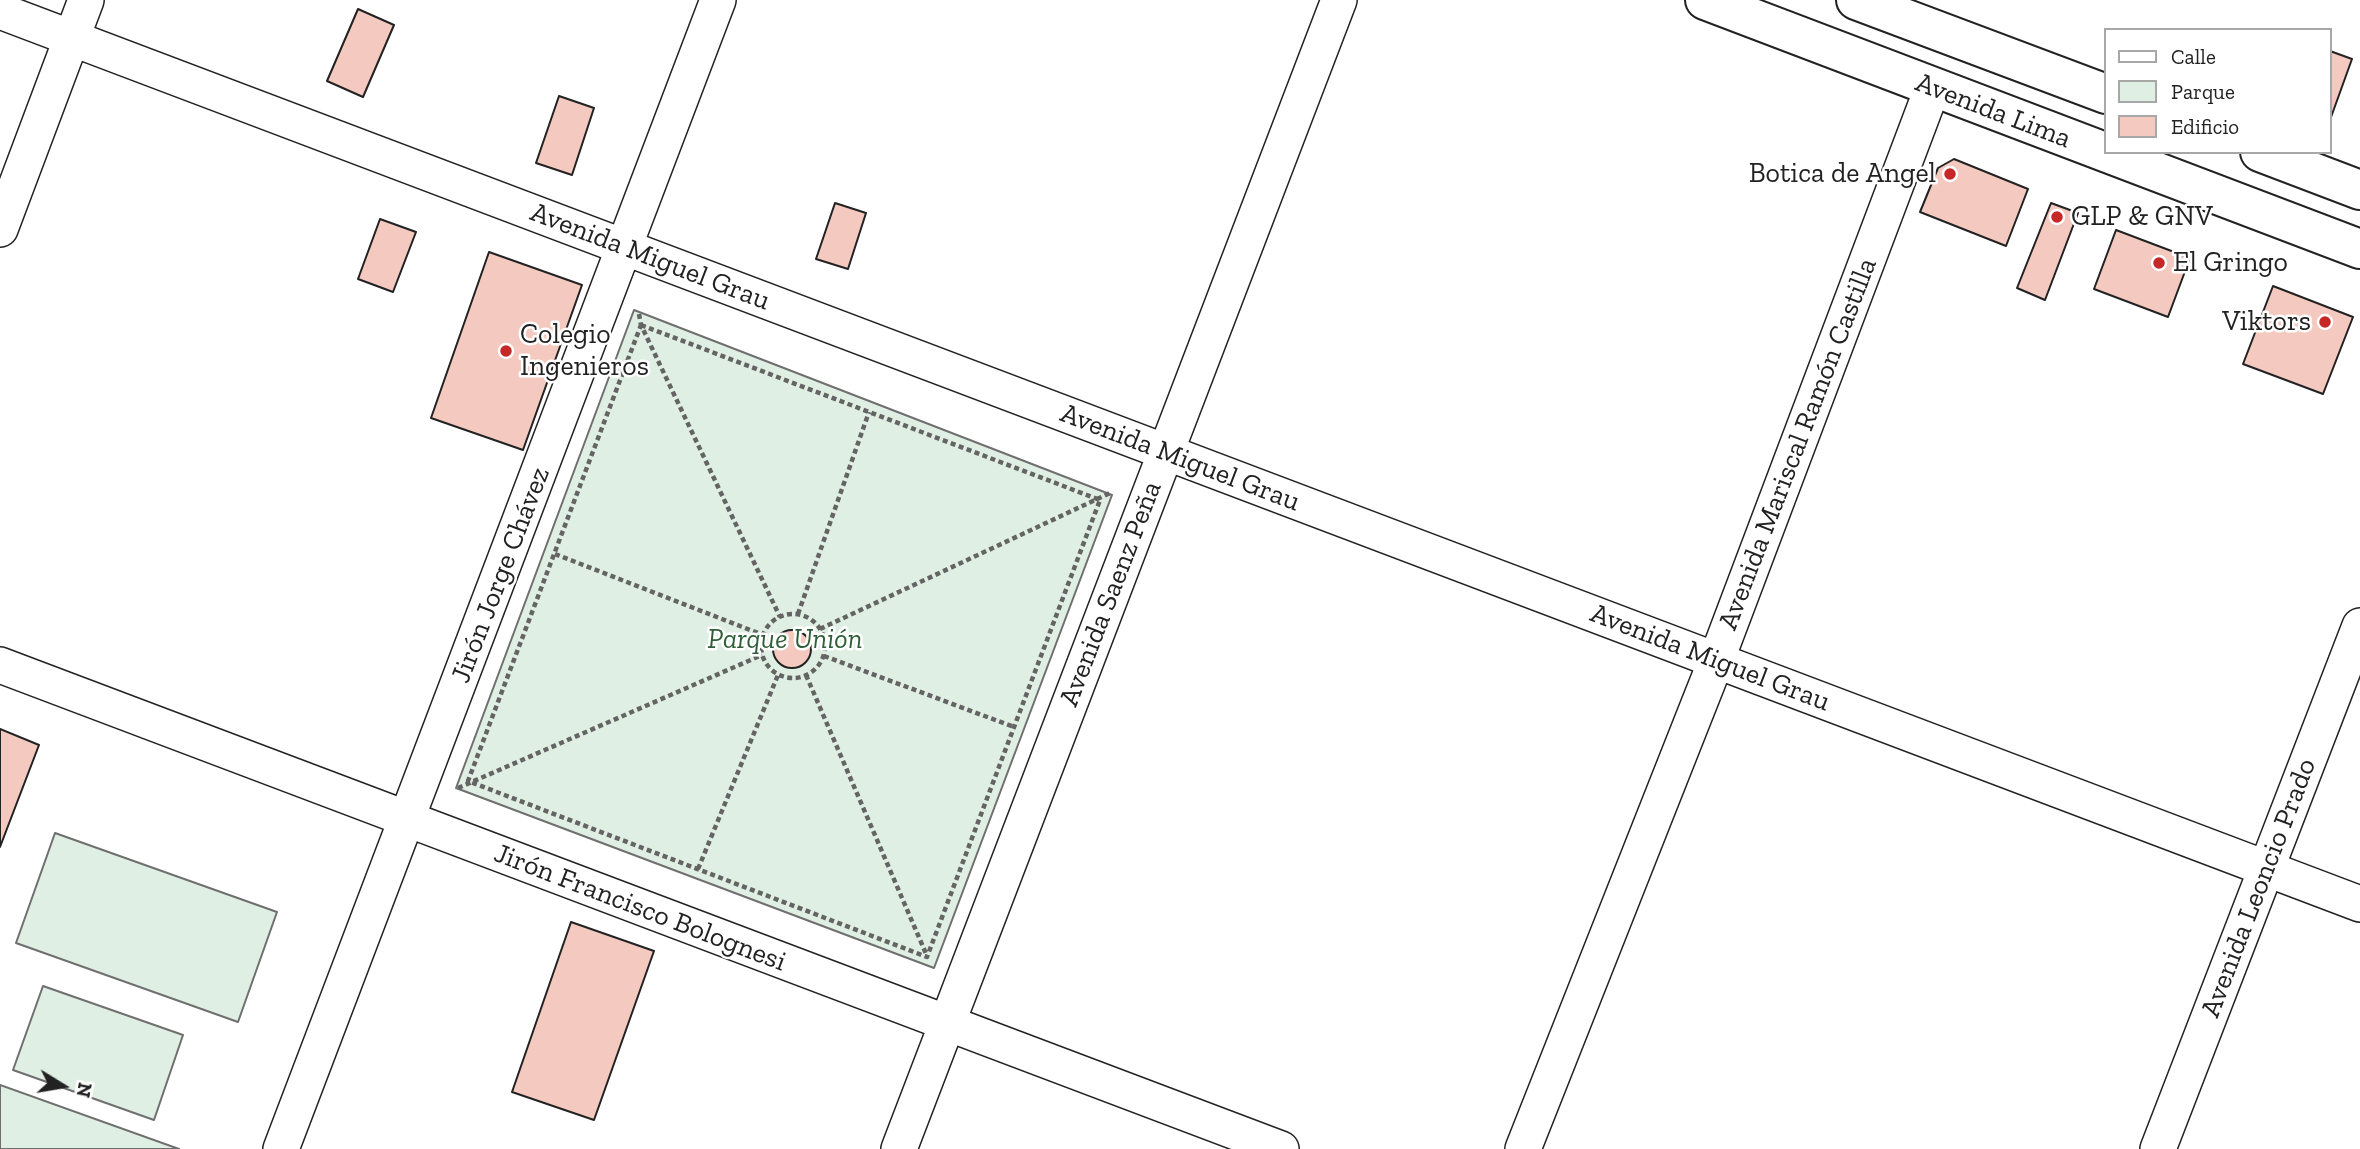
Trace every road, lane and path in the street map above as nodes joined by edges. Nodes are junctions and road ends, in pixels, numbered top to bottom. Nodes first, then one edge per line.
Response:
1 (86, 0) edge
2 (719, 0) edge
3 (1339, 0) edge
4 (1705, 0) edge
5 (1856, 0) edge
6 (0, 11) edge
7 (72, 38) junction
8 (1932, 89) junction
9 (2104, 93) edge
10 (2104, 153) edge
11 (2106, 154) edge
12 (2265, 154) edge
13 (2360, 190) edge
14 (0, 229) edge
15 (626, 248) junction
16 (2360, 249) edge
17 (639, 313) dead end
18 (641, 326) junction
19 (869, 412) junction
20 (1166, 452) junction
21 (1111, 492) dead end
22 (1100, 500) junction
23 (555, 554) junction
24 (798, 614) junction
25 (780, 617) junction
26 (2360, 626) edge
27 (820, 629) junction
28 (763, 635) junction
29 (762, 655) junction
30 (824, 656) junction
31 (1716, 661) junction
32 (0, 665) edge
33 (778, 675) junction
34 (806, 675) junction
35 (1014, 727) junction
36 (468, 781) junction
37 (407, 819) junction
38 (698, 869) junction
39 (2267, 869) junction
40 (2360, 904) edge
41 (927, 957) junction
42 (931, 968) dead end
43 (947, 1024) junction
44 (281, 1149) edge
45 (899, 1149) edge
46 (1281, 1149) edge
47 (1523, 1149) edge
48 (2158, 1149) edge

1 - 7 street
2 - 15 street, Jirón Jorge Chávez
3 - 20 street, Avenida Saenz Peña
4 - 8 main road, Avenida Lima
5 - 9 main road, Avenida Lima
6 - 7 street, Avenida Miguel Grau
7 - 14 street
7 - 15 street, Avenida Miguel Grau
8 - 10 main road, Avenida Lima
8 - 31 street, Avenida Mariscal Ramón Castilla
11 - 16 main road, Avenida Lima
12 - 13 main road
15 - 20 street, Avenida Miguel Grau
15 - 37 street, Jirón Jorge Chávez
17 - 18 path
18 - 19 path
18 - 23 path
18 - 25 path
19 - 22 path
19 - 24 path
20 - 31 street, Avenida Miguel Grau
20 - 43 street, Avenida Saenz Peña
21 - 22 path
22 - 27 path
22 - 35 path
23 - 28 path
23 - 36 path
24 - 25 path
24 - 27 path
25 - 28 path
26 - 39 street, Avenida Leoncio Prado
27 - 30 path
28 - 29 path
29 - 33 path
29 - 36 path
30 - 34 path
30 - 35 path
31 - 39 street, Avenida Miguel Grau
31 - 47 street, Avenida Mariscal Ramón Castilla
32 - 37 street, Jirón Francisco Bolognesi
33 - 34 path
33 - 38 path
34 - 41 path
35 - 41 path
36 - 37 path
36 - 38 path
37 - 43 street, Jirón Francisco Bolognesi
37 - 44 street, Jirón Jorge Chávez
38 - 41 path
39 - 40 street, Avenida Miguel Grau
39 - 48 street, Avenida Leoncio Prado
41 - 42 path
43 - 45 street, Avenida Saenz Peña
43 - 46 street, Jirón Francisco Bolognesi

